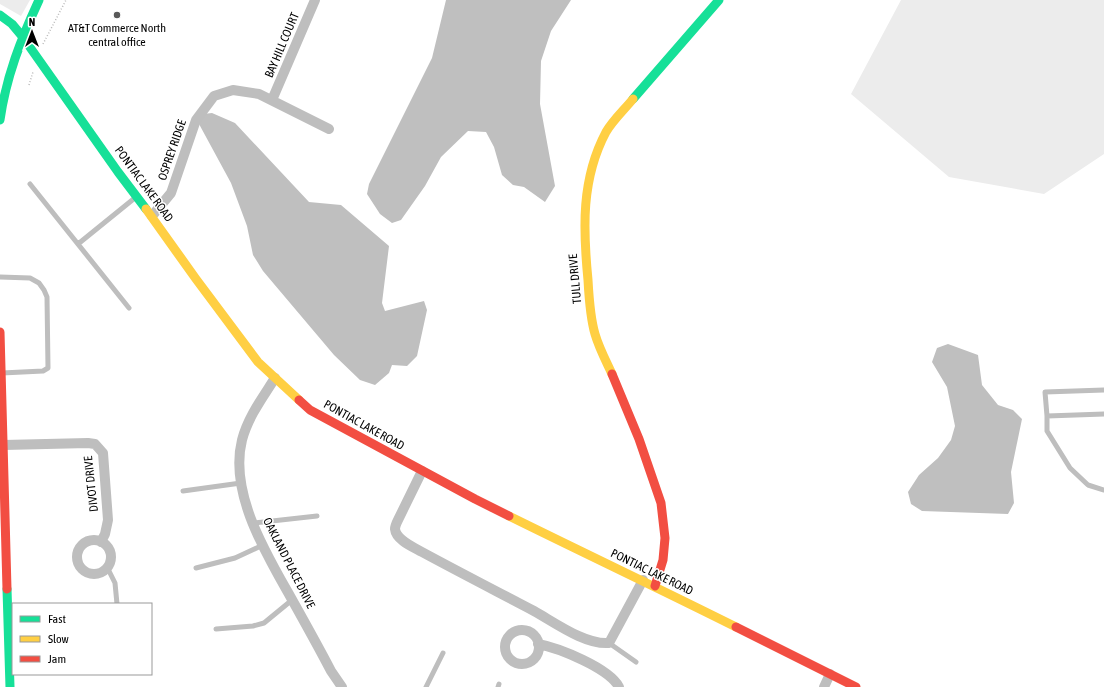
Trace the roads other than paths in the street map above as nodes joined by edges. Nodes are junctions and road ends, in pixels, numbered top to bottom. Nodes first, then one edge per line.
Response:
1 (39, 0) edge
2 (315, 0) edge
3 (719, 0) edge
4 (0, 15) edge
5 (22, 36) junction
6 (272, 100) junction
7 (0, 120) edge
8 (329, 129) dead end
9 (30, 184) dead end
10 (137, 197) junction
11 (152, 216) junction
12 (78, 244) junction
13 (0, 277) edge
14 (129, 308) dead end
15 (0, 332) edge
16 (2, 373) junction
17 (275, 378) junction
18 (1104, 390) edge
19 (1104, 414) edge
20 (1047, 416) junction
21 (4, 445) junction
22 (422, 471) junction
23 (241, 483) junction
24 (1104, 490) edge
25 (183, 491) dead end
26 (317, 516) dead end
27 (253, 524) junction
28 (101, 542) junction
29 (263, 545) junction
30 (107, 568) junction
31 (196, 568) dead end
32 (643, 580) junction
33 (655, 586) junction
34 (292, 600) junction
35 (117, 603) edge
36 (216, 629) dead end
37 (609, 643) junction
38 (538, 644) dead end
39 (443, 653) dead end
40 (636, 662) dead end
41 (830, 674) junction
42 (10, 687) edge
43 (342, 687) edge
44 (426, 687) edge
45 (619, 687) edge
46 (824, 687) edge
47 (856, 687) edge

1 - 5 street
2 - 6 street, BAY HILL COURT
3 - 33 street, TULL DRIVE
4 - 5 street, PONTIAC LAKE ROAD
5 - 7 street
5 - 10 street, PONTIAC LAKE ROAD
6 - 8 street, OSPREY RIDGE
6 - 11 street, OSPREY RIDGE
9 - 12 lane
10 - 11 street, PONTIAC LAKE ROAD
10 - 12 lane
11 - 17 street, PONTIAC LAKE ROAD
12 - 14 lane
13 - 16 lane
15 - 16 street
16 - 21 street
17 - 22 street, PONTIAC LAKE ROAD
17 - 23 street, OAKLAND PLACE DRIVE
18 - 20 lane
19 - 20 lane
20 - 24 lane
21 - 28 street, DIVOT DRIVE
21 - 42 street
22 - 32 street, PONTIAC LAKE ROAD
22 - 37 street
23 - 25 lane
23 - 27 street, OAKLAND PLACE DRIVE
26 - 27 lane
27 - 29 street, OAKLAND PLACE DRIVE
28 - 30 street
28 - 30 street
29 - 31 lane
29 - 34 street, OAKLAND PLACE DRIVE
30 - 35 lane
32 - 33 street, PONTIAC LAKE ROAD
32 - 37 street
33 - 41 street, PONTIAC LAKE ROAD
34 - 36 lane
34 - 43 street, OAKLAND PLACE DRIVE
37 - 40 lane
38 - 45 street
39 - 44 lane
41 - 46 street
41 - 47 street, PONTIAC LAKE ROAD

